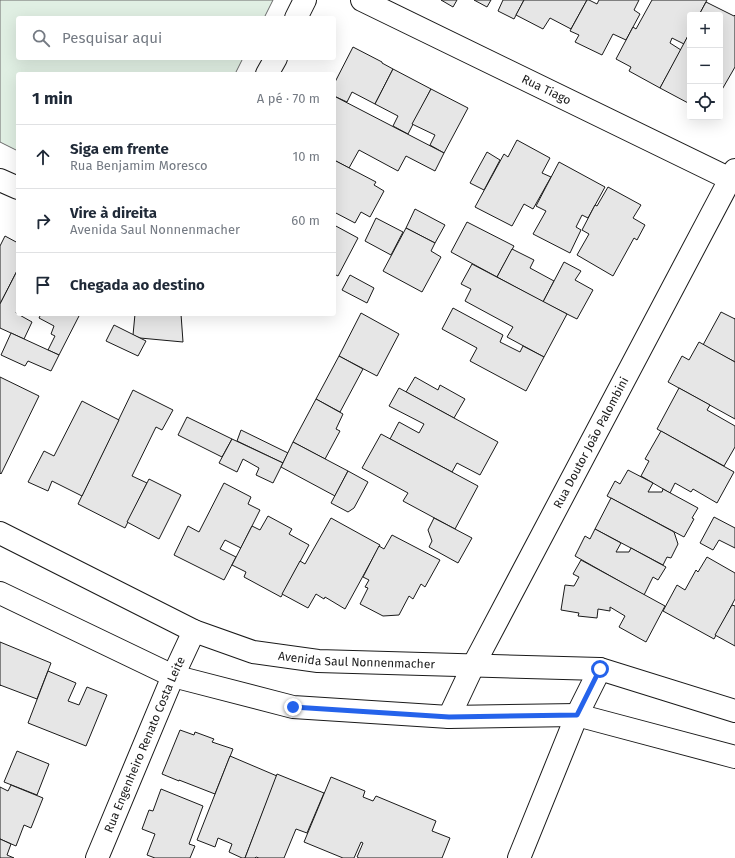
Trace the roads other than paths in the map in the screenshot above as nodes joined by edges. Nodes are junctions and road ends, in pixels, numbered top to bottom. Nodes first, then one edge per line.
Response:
1 (305, 0) edge
2 (362, 0) edge
3 (297, 16) edge
4 (275, 60) edge
5 (268, 72) edge
6 (733, 174) edge
7 (0, 180) edge
8 (16, 187) edge
9 (0, 533) edge
10 (0, 593) edge
11 (194, 631) junction
12 (473, 666) junction
13 (600, 669) junction
14 (172, 676) junction
15 (735, 711) edge
16 (577, 715) junction
17 (449, 717) junction
18 (735, 757) edge
19 (97, 858) edge
20 (519, 858) edge

1 - 3 street
2 - 6 street, Rua Tiago
4 - 5 street
6 - 12 street, Rua Doutor João Palombini
7 - 8 street
9 - 11 street, Avenida Saul Nonnenmacher
10 - 14 street
11 - 12 street, Avenida Saul Nonnenmacher
11 - 14 street, Rua Engenheiro Renato Costa Leite
12 - 13 street, Avenida Saul Nonnenmacher
12 - 17 street, Rua Doutor João Palombini
13 - 15 street, Avenida Saul Nonnenmacher
13 - 16 street
14 - 17 street
14 - 19 street, Rua Engenheiro Renato Costa Leite
16 - 17 street
16 - 18 street
16 - 20 street

